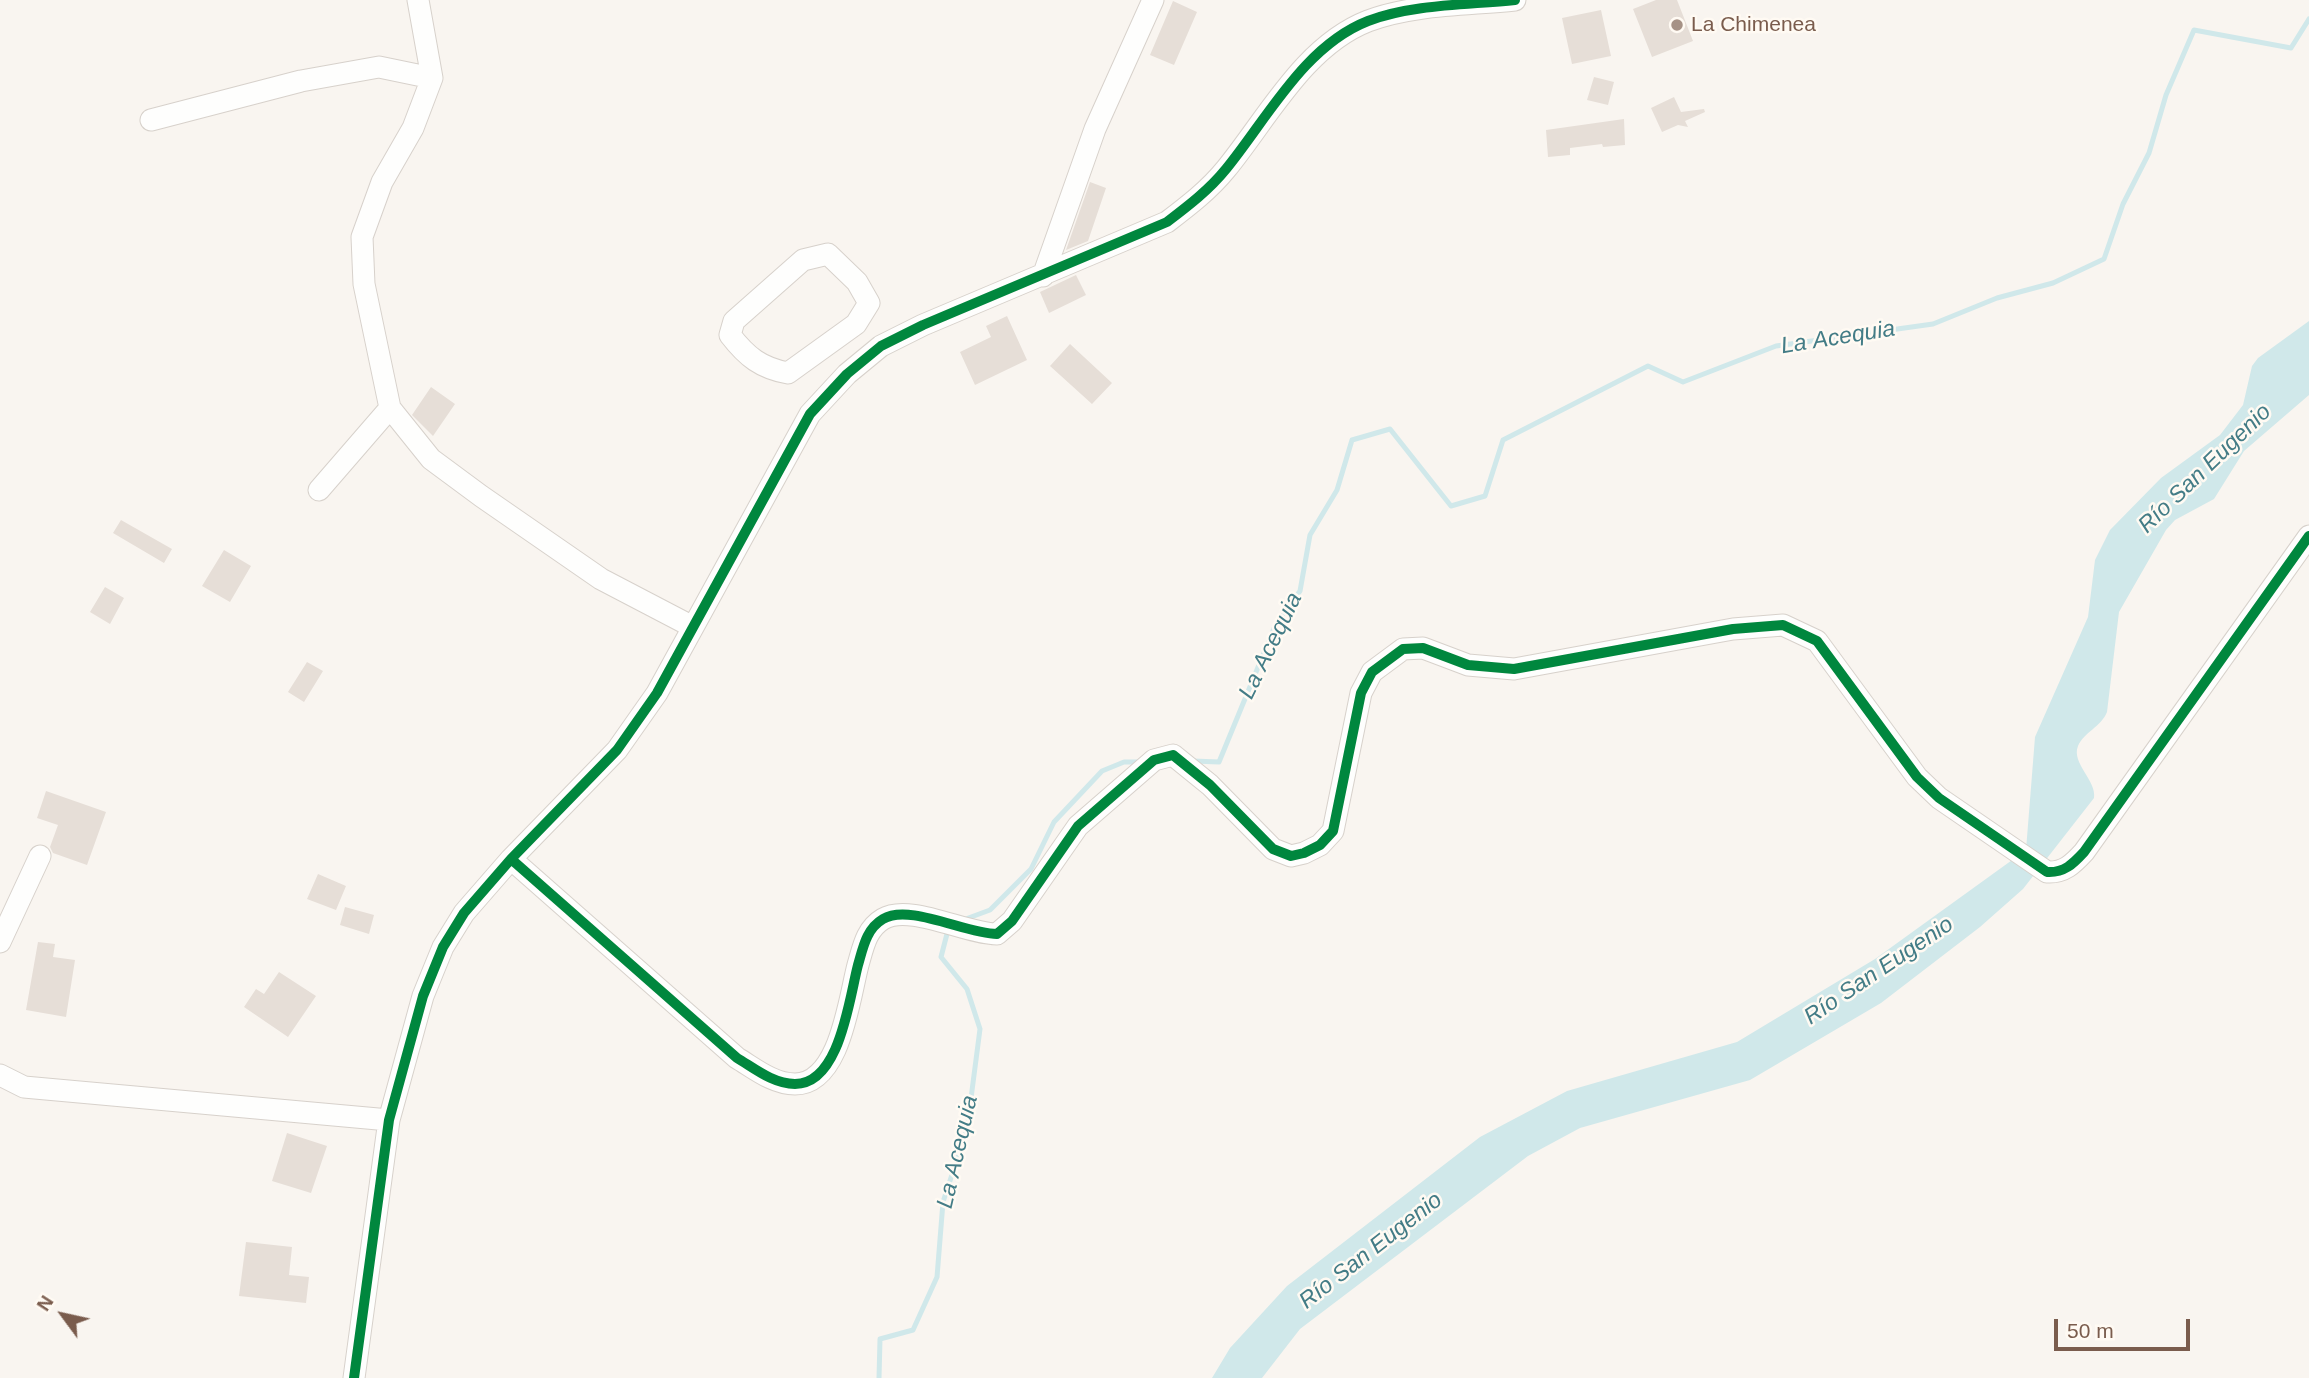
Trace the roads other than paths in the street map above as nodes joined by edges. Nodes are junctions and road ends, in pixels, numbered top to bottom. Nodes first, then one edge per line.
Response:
1 (418, 0) edge
2 (1153, 0) edge
3 (1515, 0) edge
4 (432, 78) junction
5 (151, 120) dead end
6 (1043, 276) junction
7 (836, 339) junction
8 (858, 366) junction
9 (390, 408) junction
10 (319, 490) dead end
11 (2309, 536) edge
12 (691, 626) junction
13 (40, 856) dead end
14 (512, 859) junction
15 (0, 942) edge
16 (0, 1075) edge
17 (389, 1120) junction
18 (354, 1378) edge

1 - 4 street
2 - 6 street
3 - 6 street
4 - 5 street
4 - 9 street
6 - 8 street
7 - 7 street
7 - 8 street
8 - 12 street
9 - 10 street
9 - 12 street
11 - 14 street
12 - 14 street
13 - 15 street
14 - 17 street
16 - 17 street
17 - 18 street

